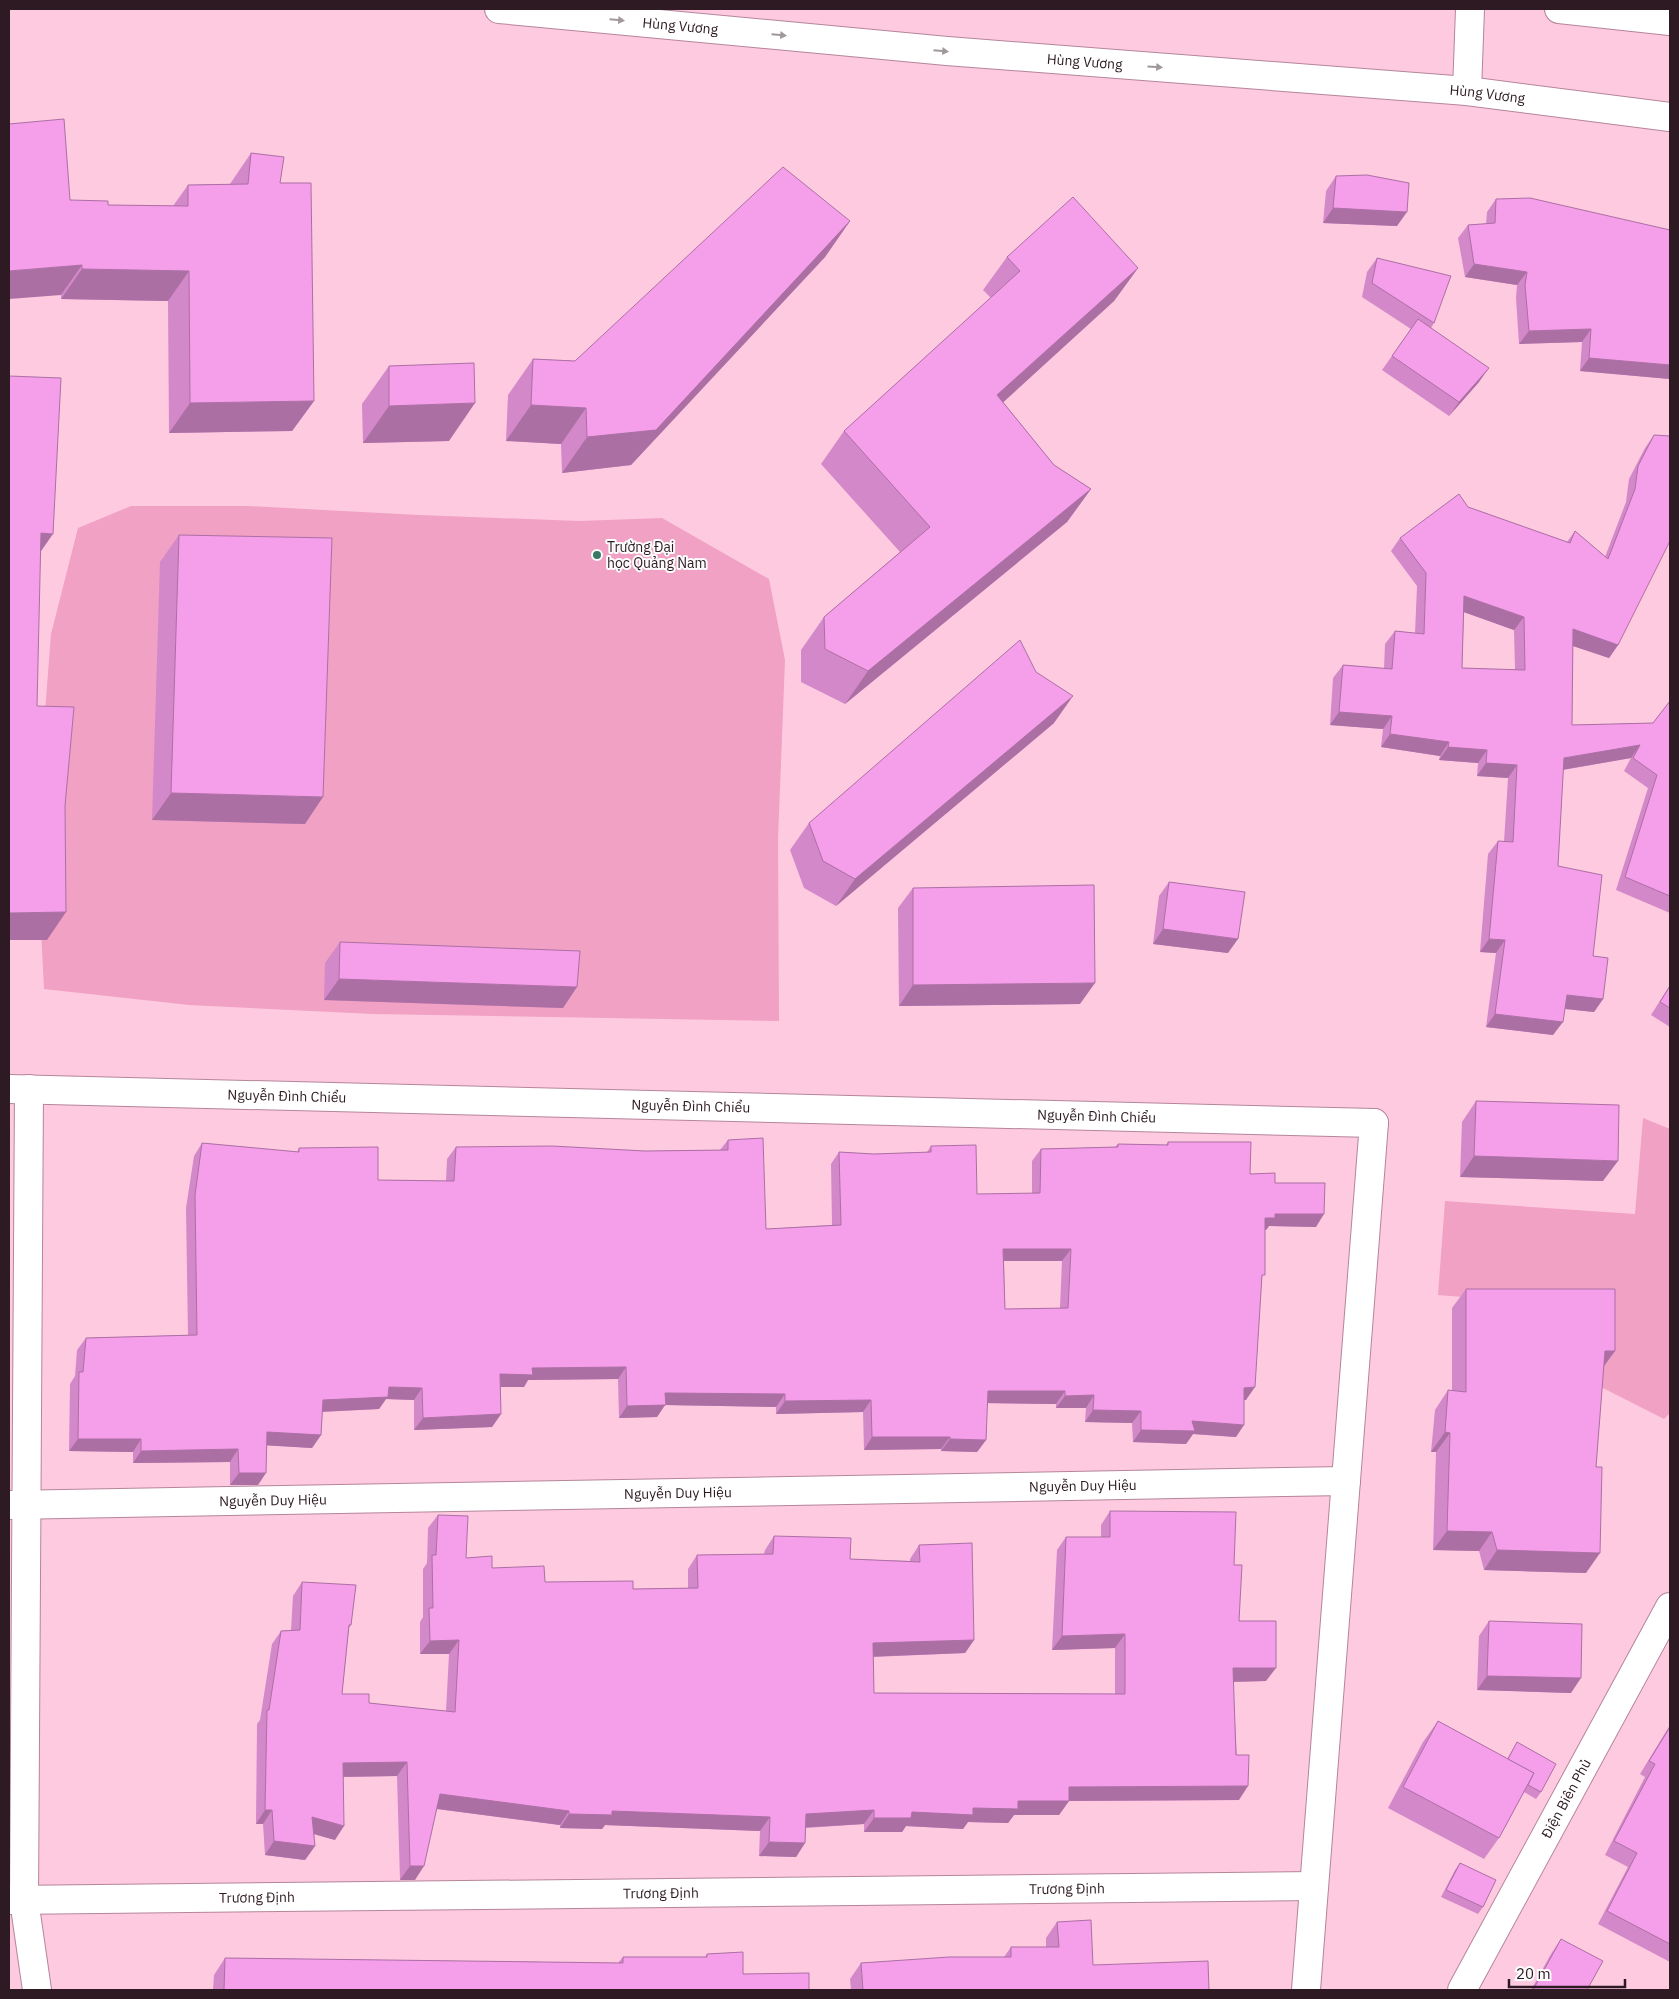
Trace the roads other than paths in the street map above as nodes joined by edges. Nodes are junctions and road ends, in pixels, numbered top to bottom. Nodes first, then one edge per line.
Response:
1 (499, 9) edge
2 (1470, 9) edge
3 (1559, 9) edge
4 (1670, 21) edge
5 (1467, 91) junction
6 (1670, 117) edge
7 (19, 1089) edge
8 (1346, 1482) junction
9 (18, 1505) edge
10 (1670, 1607) edge
11 (1314, 1886) junction
12 (16, 1900) edge
13 (37, 1990) edge
14 (1306, 1990) edge
15 (1462, 1990) edge

1 -> 5 street, Hùng Vương
2 - 5 street
3 - 4 street
5 - 6 street, Hùng Vương
7 - 8 street, Nguyễn Đình Chiểu
7 - 9 street
8 - 9 street, Nguyễn Duy Hiệu
8 - 11 street
9 - 12 street
10 - 15 street, Điện Biên Phủ
11 - 12 street, Trương Định
11 - 14 street
12 - 13 street

